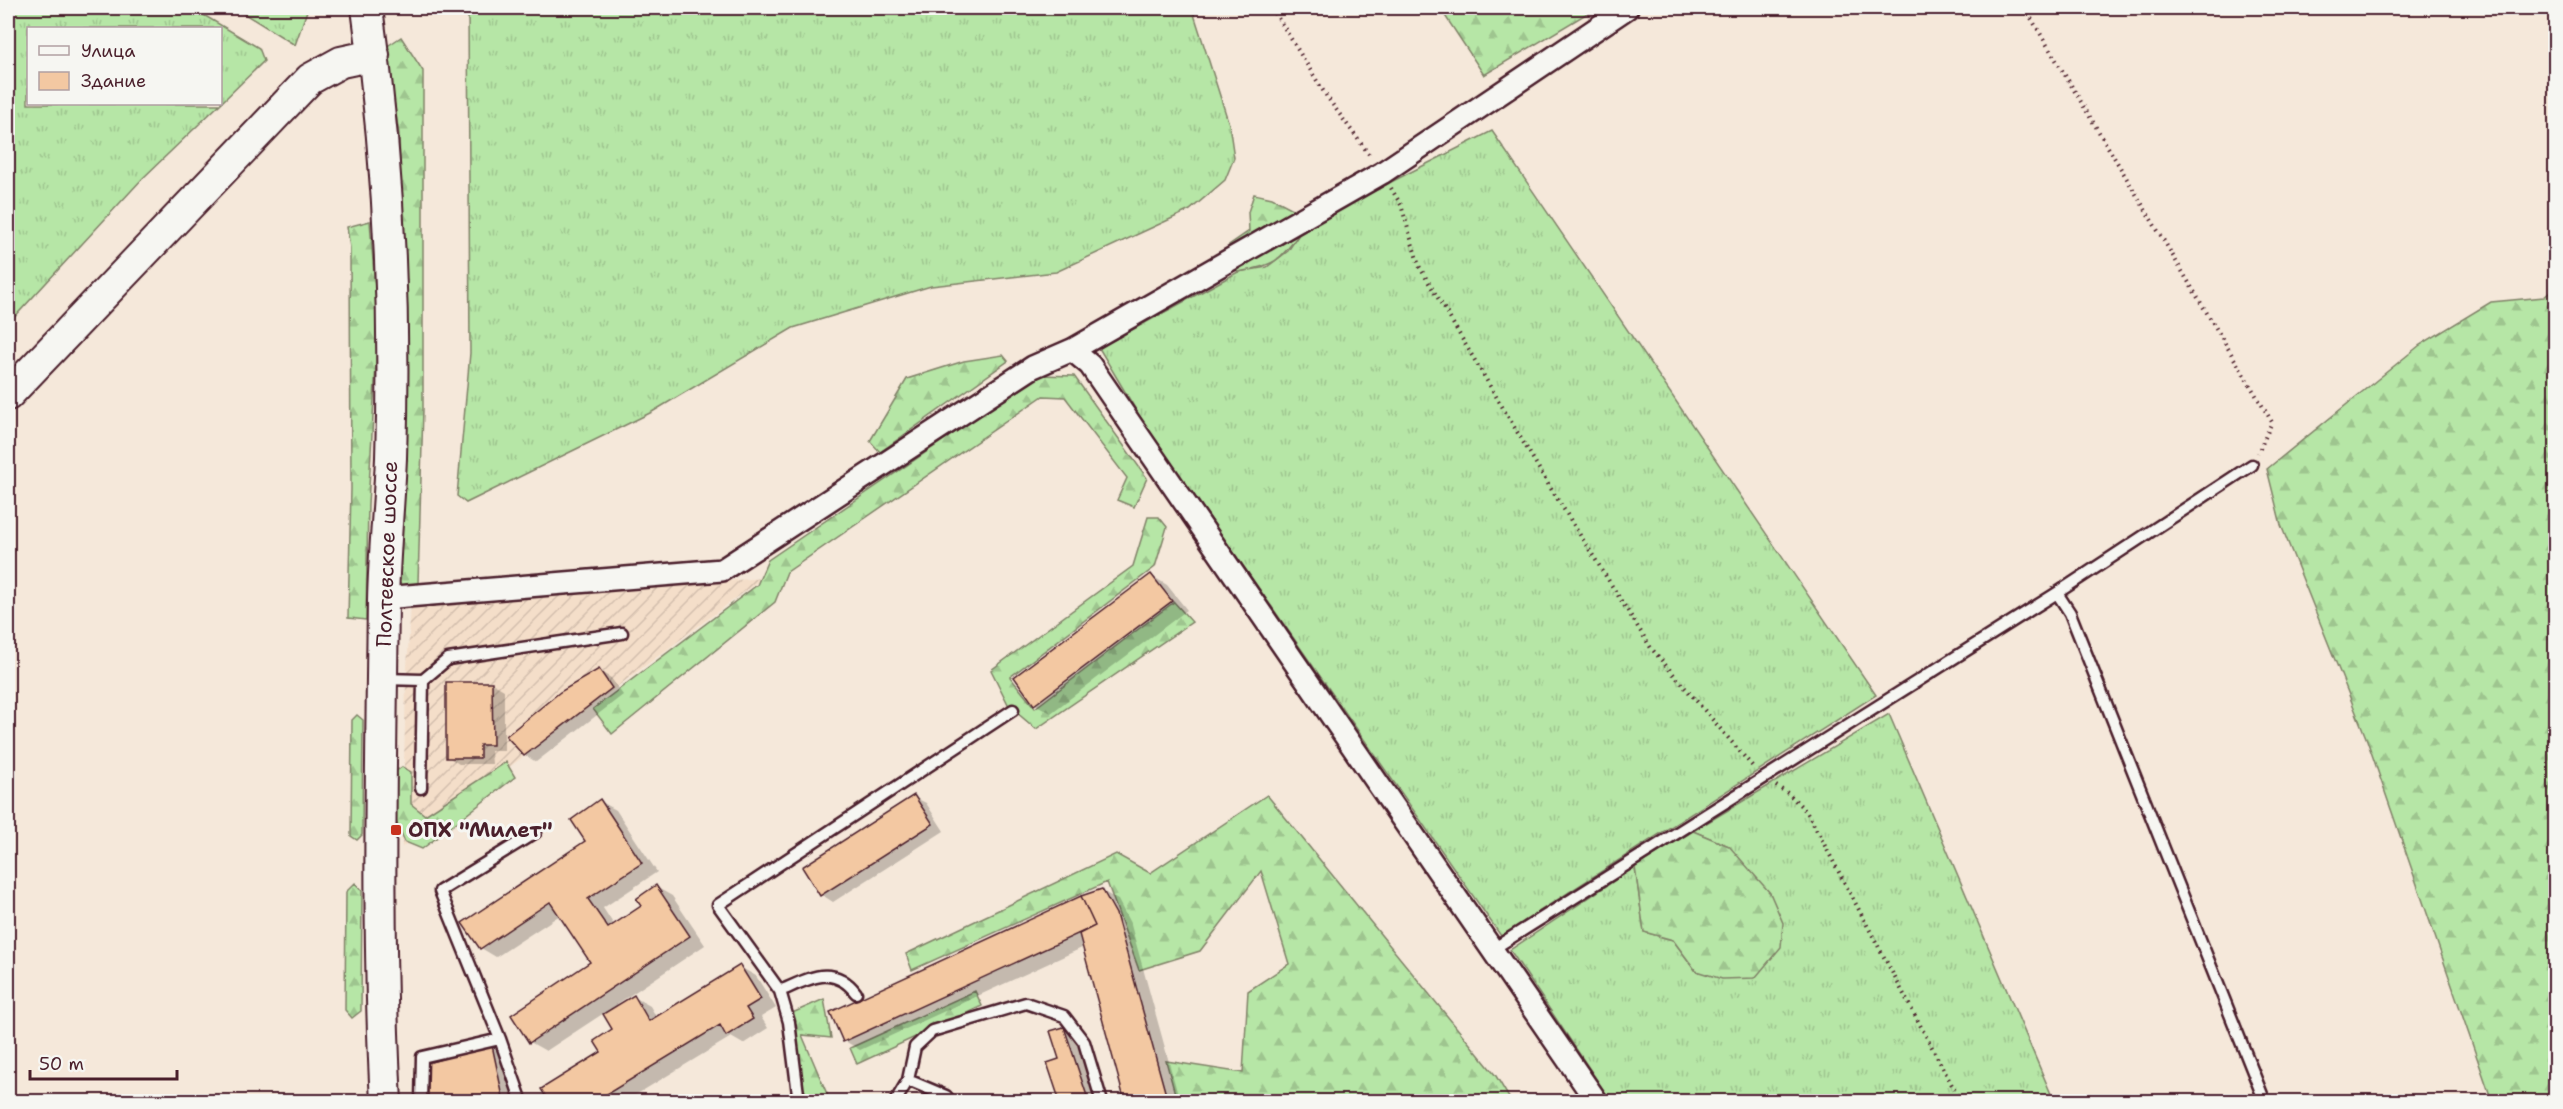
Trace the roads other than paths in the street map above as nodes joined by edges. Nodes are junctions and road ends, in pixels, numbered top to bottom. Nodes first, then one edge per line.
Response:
1 (367, 8) edge
2 (1627, 8) edge
3 (374, 55) junction
4 (1072, 350) junction
5 (8, 395) edge
6 (2252, 465) road end
7 (2057, 593) junction
8 (383, 598) junction
9 (622, 633) dead end
10 (383, 679) junction
11 (423, 680) junction
12 (1013, 710) dead end
13 (421, 788) dead end
14 (536, 832) dead end
15 (1493, 949) junction
16 (780, 991) junction
17 (856, 993) dead end
18 (500, 1039) junction
19 (908, 1080) junction
20 (386, 1101) edge
21 (421, 1101) edge
22 (522, 1101) edge
23 (799, 1101) edge
24 (895, 1101) edge
25 (951, 1101) edge
26 (1102, 1101) edge
27 (1597, 1101) edge
28 (2265, 1101) edge

1 - 3 street, Полтевское шоссе
2 - 4 street
3 - 5 street
3 - 8 street, Полтевское шоссе
4 - 8 street
4 - 15 street
6 - 7 lane
7 - 15 lane
7 - 28 lane
8 - 10 street, Полтевское шоссе
9 - 11 lane
10 - 11 lane
10 - 20 street, Полтевское шоссе
11 - 13 lane
12 - 16 lane
14 - 18 lane
15 - 27 street
16 - 17 lane
16 - 23 lane
18 - 21 lane
18 - 22 lane
19 - 24 lane
19 - 25 lane
19 - 26 lane

